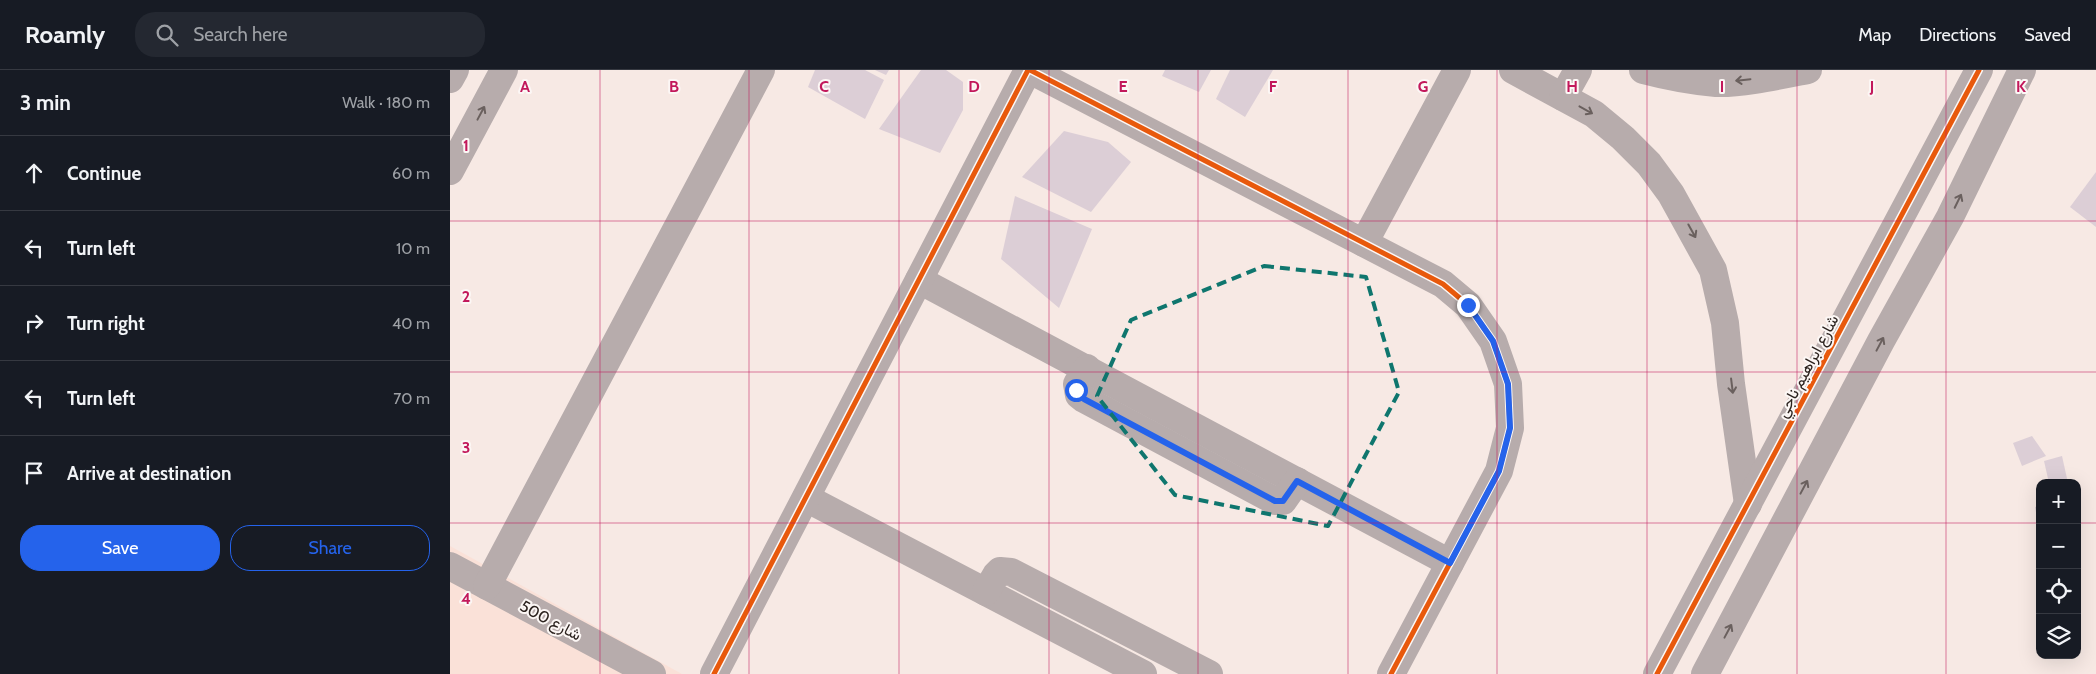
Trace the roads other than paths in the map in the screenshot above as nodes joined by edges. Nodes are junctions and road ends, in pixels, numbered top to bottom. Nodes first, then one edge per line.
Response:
1 (455, 70) edge
2 (504, 70) edge
3 (761, 70) edge
4 (1029, 70) edge
5 (1457, 70) edge
6 (1513, 70) edge
7 (1578, 70) edge
8 (1643, 70) edge
9 (1808, 70) edge
10 (1979, 70) edge
11 (2022, 70) edge
12 (450, 80) edge
13 (1563, 98) junction
14 (450, 171) edge
15 (1364, 243) junction
16 (919, 280) junction
17 (806, 498) junction
18 (1748, 504) junction
19 (1450, 563) junction
20 (450, 566) edge
21 (488, 586) junction
22 (986, 592) junction
23 (652, 674) edge
24 (714, 674) edge
25 (1143, 674) edge
26 (1209, 674) edge
27 (1391, 674) edge
28 (1657, 674) edge
29 (1705, 674) edge

1 - 12 street
14 -> 2 street
3 - 21 street
4 - 15 street
4 - 16 street
5 - 15 street
6 - 13 street
7 - 13 street
9 -> 8 street
10 - 18 street, شارع ابراهيم ناجي
29 -> 11 street
13 -> 18 street
15 - 19 street
16 - 17 street
16 - 19 street
17 - 22 street
17 - 24 street
18 - 28 street, شارع ابراهيم ناجي
19 - 27 street
20 - 21 street, شارع 500
21 - 23 street, شارع 500
22 - 25 street
22 - 26 street

